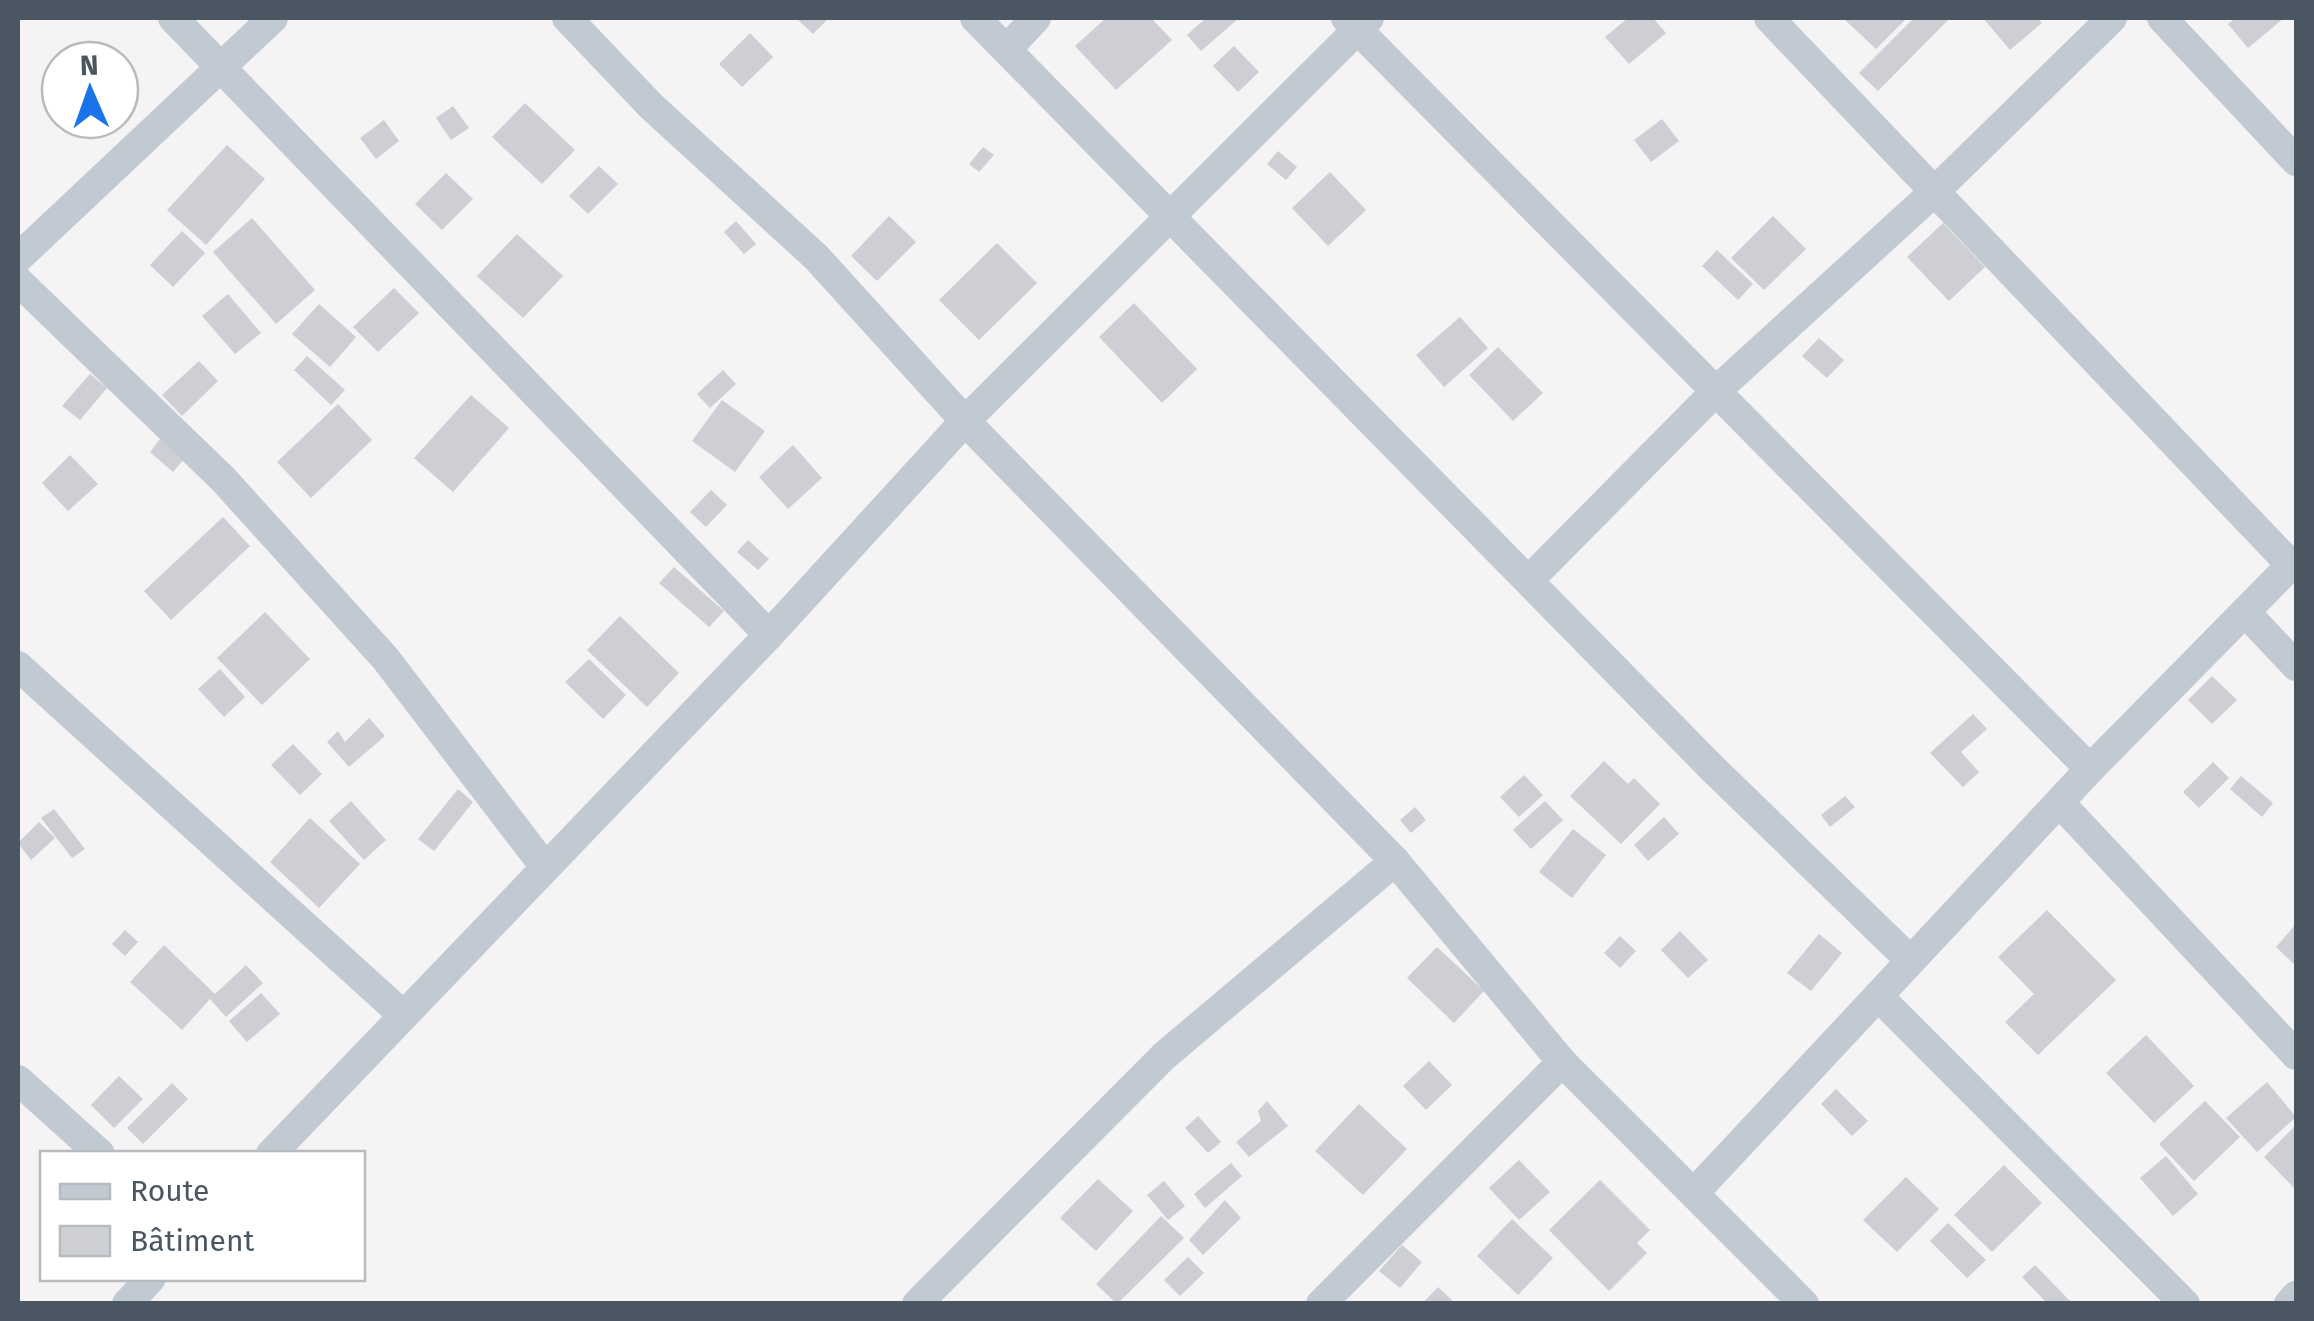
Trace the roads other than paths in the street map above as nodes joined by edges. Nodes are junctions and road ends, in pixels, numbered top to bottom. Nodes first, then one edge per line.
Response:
1 (173, 18) edge
2 (273, 18) edge
3 (567, 18) edge
4 (976, 18) edge
5 (1036, 18) edge
6 (1770, 18) edge
7 (2112, 18) edge
8 (2162, 18) edge
9 (1357, 21) edge
10 (1006, 50) junction
11 (220, 68) junction
12 (2296, 160) edge
13 (1934, 192) junction
14 (1171, 214) junction
15 (18, 258) edge
16 (18, 281) edge
17 (1718, 390) junction
18 (965, 421) junction
19 (2294, 563) edge
20 (1530, 580) junction
21 (2244, 612) junction
22 (769, 635) junction
23 (18, 666) edge
24 (2296, 666) edge
25 (2090, 769) junction
26 (2060, 802) junction
27 (1395, 861) junction
28 (545, 867) junction
29 (1910, 960) junction
30 (1878, 996) junction
31 (404, 1015) junction
32 (2296, 1055) edge
33 (1562, 1062) junction
34 (18, 1080) edge
35 (97, 1151) edge
36 (275, 1151) edge
37 (1694, 1194) junction
38 (148, 1281) edge
39 (1770, 1293) edge
40 (2296, 1296) edge
41 (126, 1304) edge
42 (917, 1304) edge
43 (1321, 1304) edge
44 (1804, 1304) edge
45 (2184, 1304) edge
46 (2289, 1304) edge

1 - 11 street
2 - 11 street
3 - 18 street
4 - 10 street
5 - 10 street
6 - 13 street
7 - 13 street
8 - 12 street
9 - 14 street
9 - 17 street
10 - 14 street
11 - 15 street
11 - 22 street
13 - 17 street
13 - 19 street
14 - 18 street
14 - 20 street
16 - 28 street
17 - 20 street
17 - 25 street
18 - 22 street
18 - 27 street
19 - 21 street
20 - 29 street
21 - 24 street
21 - 25 street
22 - 28 street
23 - 31 street
25 - 26 street
26 - 29 street
26 - 32 street
27 - 33 street
27 - 42 street
28 - 31 street
29 - 30 street
30 - 37 street
30 - 45 street
31 - 36 street
33 - 37 street
33 - 43 street
34 - 35 street
37 - 39 street
38 - 41 street
39 - 44 street
40 - 46 street

